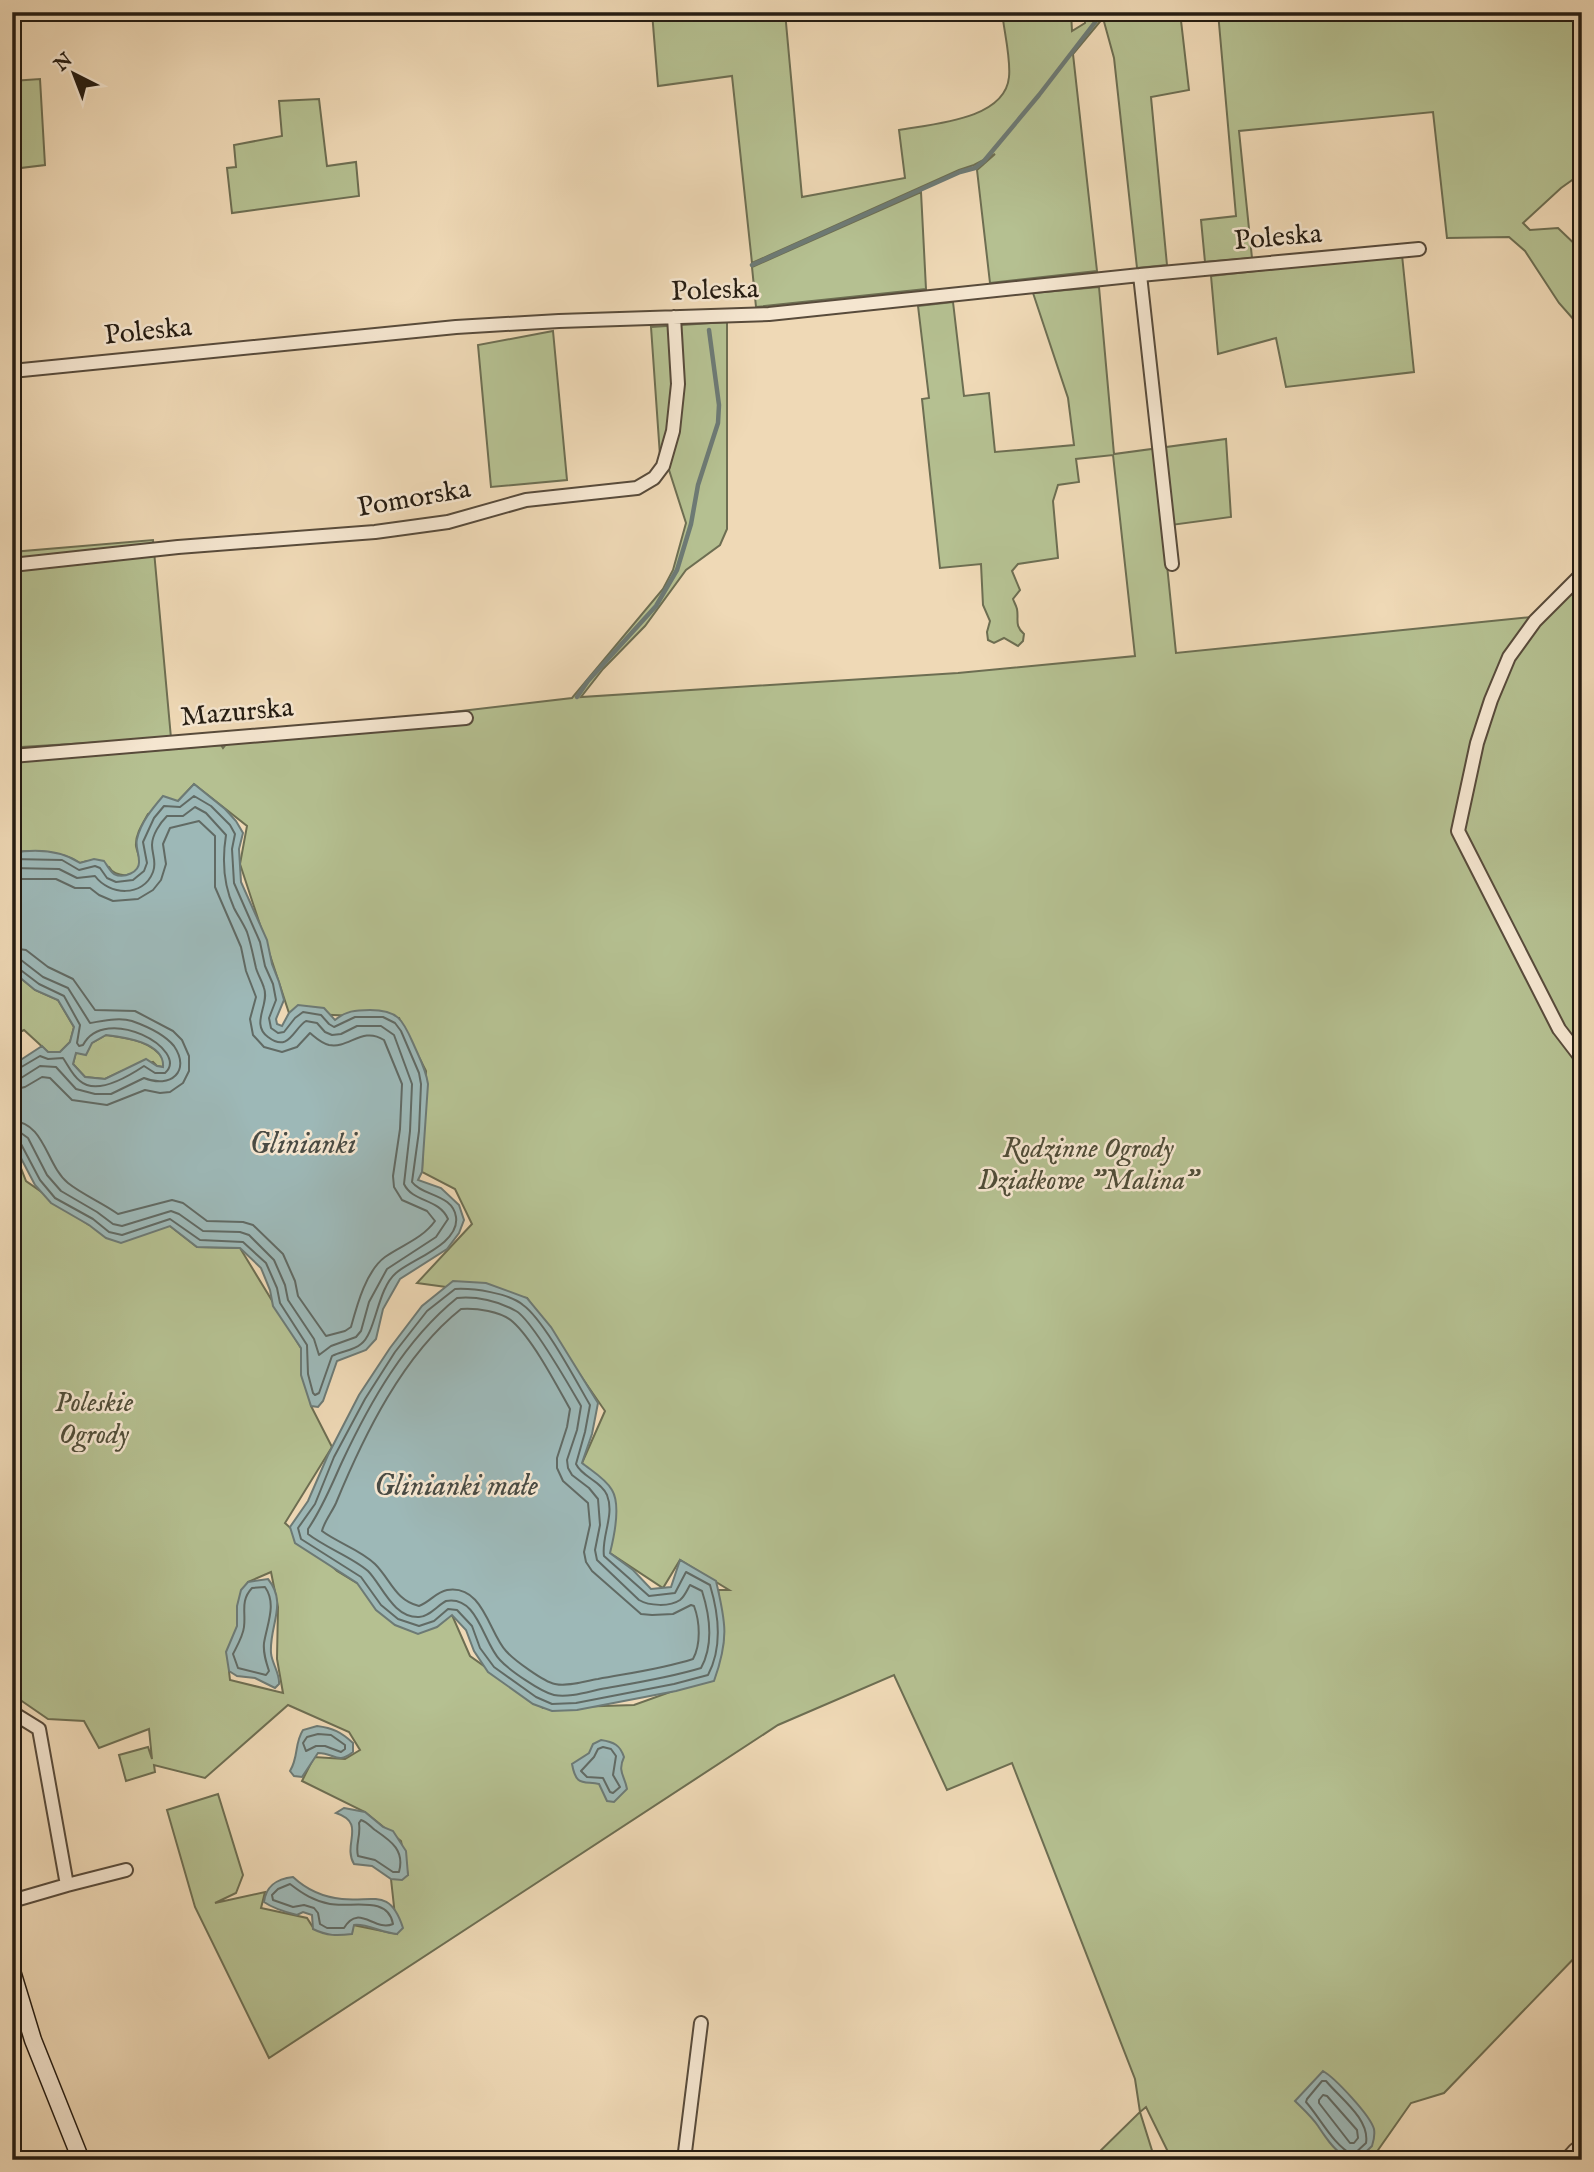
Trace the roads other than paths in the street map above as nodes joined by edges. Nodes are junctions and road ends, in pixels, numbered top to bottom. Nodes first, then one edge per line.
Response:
1 (1419, 249) dead end
2 (1140, 275) junction
3 (674, 317) junction
4 (12, 371) edge
5 (1171, 564) dead end
6 (12, 565) edge
7 (1582, 573) edge
8 (466, 718) dead end
9 (12, 756) edge
10 (1582, 1059) edge
11 (12, 1717) edge
12 (125, 1870) dead end
13 (67, 1885) junction
14 (12, 1901) edge
15 (12, 1971) edge
16 (701, 2023) dead end
17 (81, 2160) edge
18 (684, 2160) edge

1 - 2 street, Poleska
2 - 3 street, Poleska
2 - 5 street
3 - 4 street, Poleska
3 - 6 street, Pomorska
7 - 10 street
8 - 9 street, Mazurska
11 - 13 street
12 - 13 street
13 - 14 street
15 - 17 street
16 - 18 street

